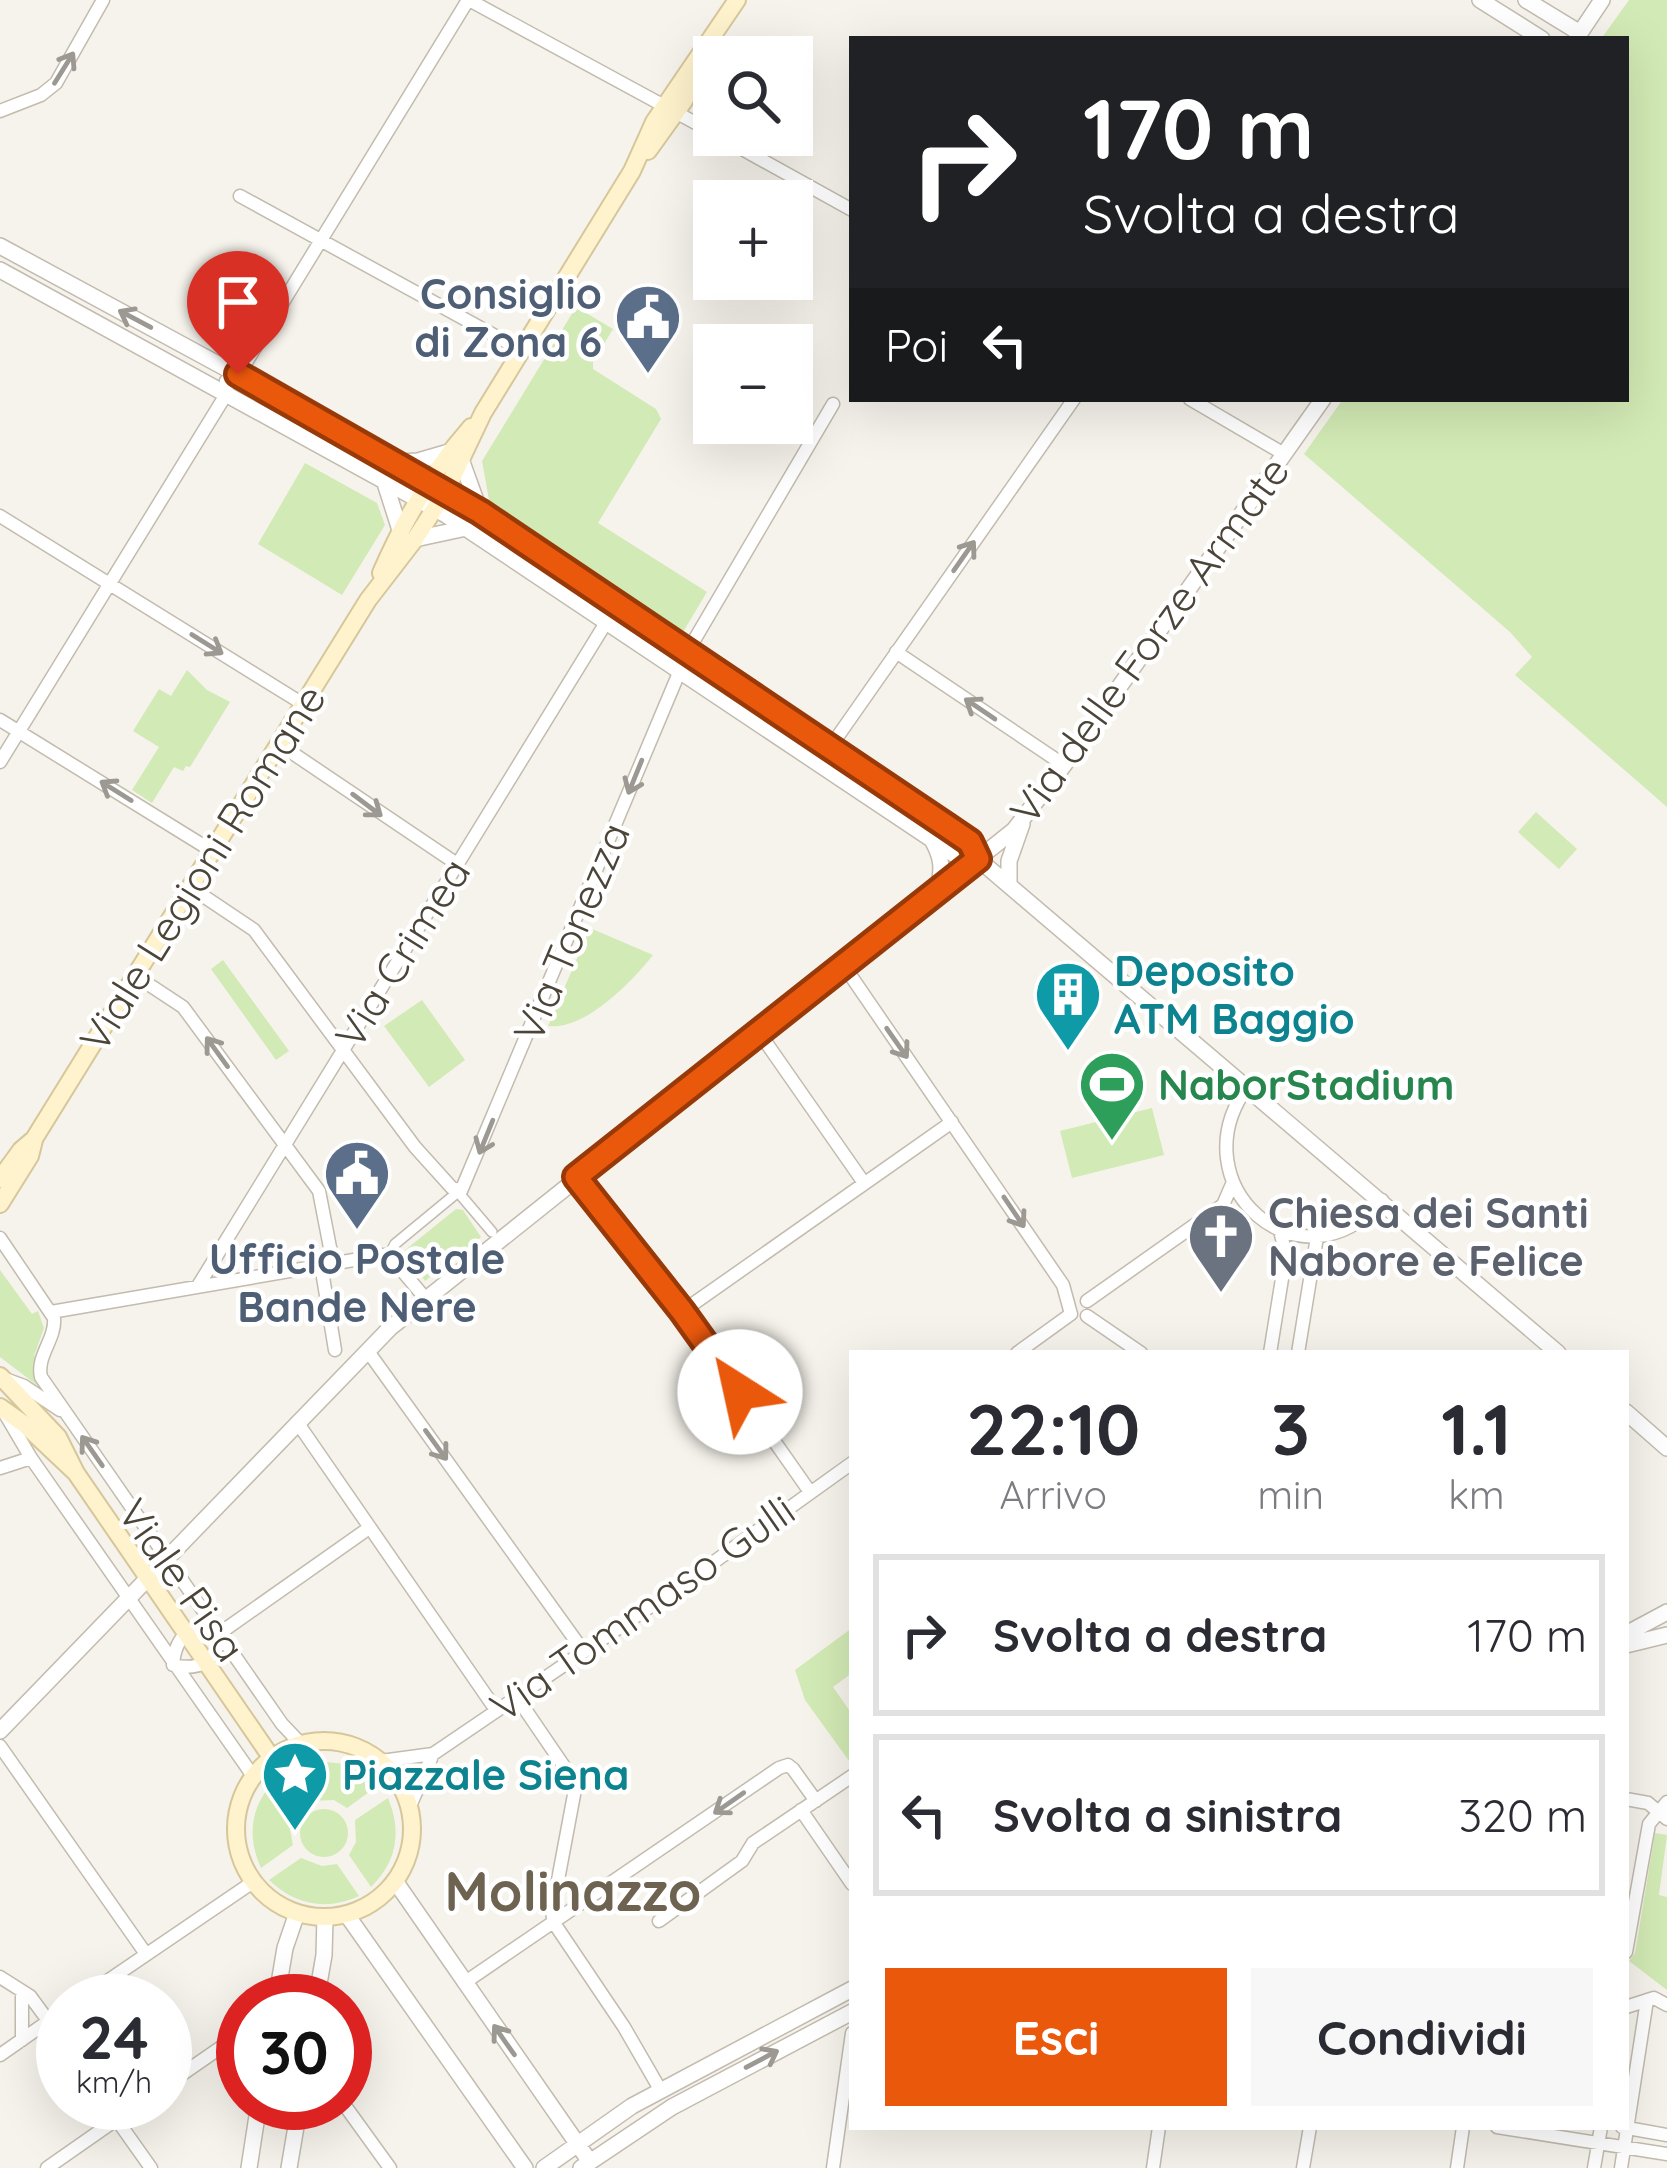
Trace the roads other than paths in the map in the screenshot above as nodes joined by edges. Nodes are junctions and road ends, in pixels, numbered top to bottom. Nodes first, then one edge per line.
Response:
1 (103, 0) edge
2 (469, 0) edge
3 (737, 0) edge
4 (1480, 0) edge
5 (1526, 0) edge
6 (1603, 0) edge
7 (1538, 36) edge
8 (1578, 36) edge
9 (670, 109) junction
10 (0, 111) edge
11 (693, 122) edge
12 (755, 156) edge
13 (240, 196) dead end
14 (849, 208) edge
15 (322, 240) junction
16 (0, 246) edge
17 (0, 270) edge
18 (521, 350) junction
19 (238, 374) junction
20 (227, 393) junction
21 (1072, 402) edge
22 (1195, 402) edge
23 (1321, 402) edge
24 (832, 404) dead end
25 (1284, 454) junction
26 (456, 457) junction
27 (396, 461) junction
28 (384, 480) junction
29 (438, 486) junction
30 (426, 504) junction
31 (480, 512) junction
32 (0, 517) edge
33 (466, 528) junction
34 (511, 532) junction
35 (408, 534) junction
36 (496, 547) junction
37 (110, 584) junction
38 (607, 621) junction
39 (659, 631) junction
40 (649, 648) junction
41 (689, 649) junction
42 (896, 652) junction
43 (681, 669) junction
44 (758, 698) junction
45 (304, 704) junction
46 (774, 709) junction
47 (745, 712) junction
48 (0, 720) edge
49 (763, 724) junction
50 (19, 732) junction
51 (279, 744) junction
52 (831, 746) junction
53 (0, 762) edge
54 (1064, 765) junction
55 (876, 777) junction
56 (863, 791) junction
57 (1022, 822) junction
58 (931, 838) junction
59 (212, 851) junction
60 (978, 859) junction
61 (457, 864) junction
62 (1009, 884) junction
63 (190, 887) junction
64 (938, 888) junction
65 (842, 964) junction
66 (136, 976) junction
67 (758, 1031) junction
68 (342, 1051) junction
69 (1248, 1086) junction
70 (952, 1122) junction
71 (34, 1139) junction
72 (284, 1143) junction
73 (576, 1177) junction
74 (0, 1179) edge
75 (1233, 1182) junction
76 (865, 1184) junction
77 (458, 1192) junction
78 (1382, 1200) junction
79 (0, 1204) edge
80 (1222, 1204) junction
81 (1252, 1211) junction
82 (1280, 1230) junction
83 (492, 1232) dead end
84 (1317, 1237) junction
85 (0, 1238) edge
86 (389, 1255) junction
87 (327, 1264) junction
88 (198, 1286) junction
89 (425, 1298) junction
90 (1087, 1308) junction
91 (1070, 1310) junction
92 (682, 1311) junction
93 (51, 1312) junction
94 (335, 1350) dead end
95 (367, 1350) junction
96 (1021, 1350) edge
97 (1137, 1350) edge
98 (1270, 1350) edge
99 (1298, 1350) edge
100 (1555, 1350) edge
101 (1, 1377) edge
102 (2, 1409) edge
103 (66, 1414) junction
104 (1629, 1415) edge
105 (297, 1422) junction
106 (1667, 1448) edge
107 (31, 1458) junction
108 (849, 1464) edge
109 (0, 1468) edge
110 (76, 1473) junction
111 (810, 1492) junction
112 (368, 1528) junction
113 (167, 1557) junction
114 (147, 1578) junction
115 (128, 1597) junction
116 (1667, 1612) edge
117 (1629, 1632) edge
118 (186, 1633) junction
119 (220, 1633) junction
120 (1667, 1635) edge
121 (1629, 1644) edge
122 (584, 1652) junction
123 (206, 1662) junction
124 (173, 1665) junction
125 (517, 1696) junction
126 (496, 1710) junction
127 (0, 1731) edge
128 (301, 1744) junction
129 (0, 1746) edge
130 (433, 1754) junction
131 (272, 1757) junction
132 (381, 1761) junction
133 (253, 1777) junction
134 (849, 1778) edge
135 (1629, 1799) edge
136 (816, 1801) junction
137 (410, 1806) junction
138 (801, 1810) junction
139 (1664, 1811) edge
140 (849, 1880) edge
141 (395, 1881) junction
142 (253, 1882) junction
143 (297, 1913) junction
144 (347, 1915) junction
145 (325, 1917) junction
146 (659, 1921) dead end
147 (554, 1924) junction
148 (1629, 1935) edge
149 (146, 1954) junction
150 (117, 1974) edge
151 (281, 1974) edge
152 (321, 1974) edge
153 (0, 1977) edge
154 (464, 1983) junction
155 (22, 1990) junction
156 (849, 1991) edge
157 (1648, 2000) junction
158 (1667, 2005) edge
159 (36, 2006) edge
160 (1629, 2006) edge
161 (849, 2014) edge
162 (36, 2030) edge
163 (22, 2040) junction
164 (849, 2053) edge
165 (0, 2055) edge
166 (662, 2092) junction
167 (1629, 2101) edge
168 (1629, 2128) edge
169 (102, 2130) edge
170 (123, 2130) edge
171 (255, 2130) edge
172 (296, 2130) edge
173 (363, 2130) edge
174 (1159, 2130) edge
175 (1309, 2130) edge
176 (1463, 2130) edge
177 (1516, 2130) edge
178 (1600, 2130) edge
179 (1624, 2130) edge
180 (1667, 2134) edge
181 (1598, 2143) junction
182 (578, 2144) junction
183 (1624, 2147) junction
184 (1667, 2154) edge
185 (588, 2166) edge
186 (47, 2168) edge
187 (151, 2168) edge
188 (249, 2168) edge
189 (290, 2168) edge
190 (390, 2168) edge
191 (525, 2168) edge
192 (544, 2168) edge
193 (832, 2168) edge
194 (1153, 2168) edge
195 (1303, 2168) edge
196 (1457, 2168) edge
197 (1594, 2168) edge
198 (1621, 2168) edge

10 -> 1 street
2 - 9 street
2 - 15 street
3 - 9 main road, Viale Legioni Romane
4 - 7 street
5 - 8 street
6 - 8 street
9 - 11 street
9 - 18 main road, Viale Legioni Romane
12 - 14 street
13 - 15 street
15 - 18 street
15 - 19 street
19 -> 16 street
17 - 20 street
18 - 26 main road, Viale Legioni Romane
19 - 20 street
19 - 27 street
20 - 28 street
20 - 37 street
42 -> 21 street
22 - 25 street
23 - 25 street, Via delle Forze Armate
24 - 41 street, Via Tonezza
25 - 54 street, Via delle Forze Armate
26 - 27 street
26 - 29 main road, Viale Legioni Romane
26 - 31 street
27 - 29 street
28 - 30 street
28 - 35 street
29 - 30 main road, Viale Legioni Romane
29 - 31 street
30 - 33 street
30 - 35 main road, Viale Legioni Romane
31 - 34 street
32 - 37 street
33 - 35 street
33 - 36 street
34 - 36 street
34 - 39 street
35 - 45 main road, Viale Legioni Romane
36 - 38 street
37 -> 45 street
37 - 50 street
38 - 40 street
38 - 61 street, Via Crimea
39 - 40 street
39 - 41 street
40 - 43 street
41 - 43 street, Via Tonezza
41 - 44 street
42 - 52 street
54 -> 42 street
43 - 47 street
43 -> 77 street, Via Tonezza
44 - 46 street
44 - 47 street
45 - 51 main road, Viale Legioni Romane
46 - 49 street
46 - 52 street
47 - 49 street
48 - 50 street
49 - 56 street
50 - 53 street
59 -> 50 street
51 - 59 main road, Viale Legioni Romane
51 -> 61 street
52 - 55 street
54 - 57 street, Via delle Forze Armate
55 - 56 street
55 - 60 street
56 - 58 street
57 - 60 street, Via delle Forze Armate
57 - 62 street
58 - 60 street
58 - 64 street
59 - 63 main road, Viale Legioni Romane
60 - 62 street
60 - 64 street, Via delle Forze Armate
61 - 68 street, Via Crimea
62 - 69 street
63 - 66 main road, Viale Legioni Romane
63 - 68 street
64 - 65 street, Via delle Forze Armate
65 - 67 street, Via delle Forze Armate
65 -> 70 street
66 - 71 main road, Viale Legioni Romane
72 -> 66 street
67 - 73 street, Via delle Forze Armate
67 - 76 street
68 - 72 street, Via Crimea
68 - 77 street
69 - 75 street
69 - 78 street
70 - 76 street
70 -> 91 street
71 - 74 main road, Viale Legioni Romane
71 - 79 main road, Viale Legioni Romane
72 - 87 street
72 - 88 street, Via Crimea
73 - 89 street, Via delle Forze Armate
73 - 92 street
75 - 80 street
75 - 81 street
76 - 92 street
77 - 83 street
77 - 86 street
78 - 84 street
78 - 100 street
80 - 81 street
80 - 90 street
81 - 82 street
82 - 84 street
82 - 98 street
84 - 99 street
85 - 93 street
86 - 87 street
86 - 89 street
87 - 88 street
87 - 94 street
88 - 93 street
89 - 95 street, Via delle Forze Armate
90 - 91 street
90 - 97 street
91 - 96 street
92 - 111 street
93 - 103 street
95 - 105 street, Via delle Forze Armate
95 -> 122 street
101 - 103 street
101 - 110 main road
102 - 107 street, Viale Pisa
102 - 110 main road
113 -> 103 street, Viale Pisa
104 - 106 street
105 - 112 street
105 - 113 street, Via delle Forze Armate
107 - 109 street
107 - 115 street, Viale Pisa
108 - 111 street, Via Tommaso Gulli
110 - 114 main road, Viale Pisa
111 - 122 street, Via Tommaso Gulli
112 - 119 street
112 - 126 street
113 - 114 street, Via delle Forze Armate
113 - 119 street, Viale Pisa
114 - 115 street, Via delle Forze Armate
114 - 118 main road, Viale Pisa
115 - 124 street, Viale Pisa
115 - 127 street, Via delle Forze Armate
116 - 117 street
118 - 119 street
118 - 123 main road, Viale Pisa
118 - 124 street
119 - 123 street
119 - 128 street, Viale Pisa
120 - 121 street
122 - 125 street, Via Tommaso Gulli
123 - 124 street
123 - 131 main road, Viale Pisa
124 - 133 street, Viale Pisa
125 - 126 street, Via Tommaso Gulli
125 - 147 street
126 - 130 street, Via Tommaso Gulli
128 - 131 main road
128 - 132 main road
129 - 149 street
130 - 132 street, Via Tommaso Gulli
130 - 137 street
131 - 133 main road
132 - 137 main road
133 - 142 main road
134 - 136 street
135 - 139 street
136 - 138 street
136 -> 147 street
137 - 141 main road
138 - 140 street
138 - 146 street
139 - 148 street
141 - 144 main road
141 - 154 street
142 - 143 main road
142 - 149 street
143 - 145 main road
143 - 151 street
144 - 145 main road
144 - 191 street
145 - 152 street
147 - 154 street
147 - 166 street
149 - 150 street
153 - 155 street
182 -> 154 street
155 - 159 street
155 - 163 street
156 - 166 street
157 - 158 street
157 - 160 street
157 - 167 street
185 -> 161 street
162 - 163 street
163 - 165 street
164 - 193 street
166 - 182 street
168 - 180 street
169 - 186 street
170 - 187 street
171 - 188 street
172 - 189 street
173 - 190 street
174 - 194 street
175 - 195 street
176 - 196 street
177 - 181 street
178 - 181 street
179 - 183 street
181 - 183 street
181 - 197 street
182 - 185 street
182 - 192 street
183 - 184 street
183 - 198 street

